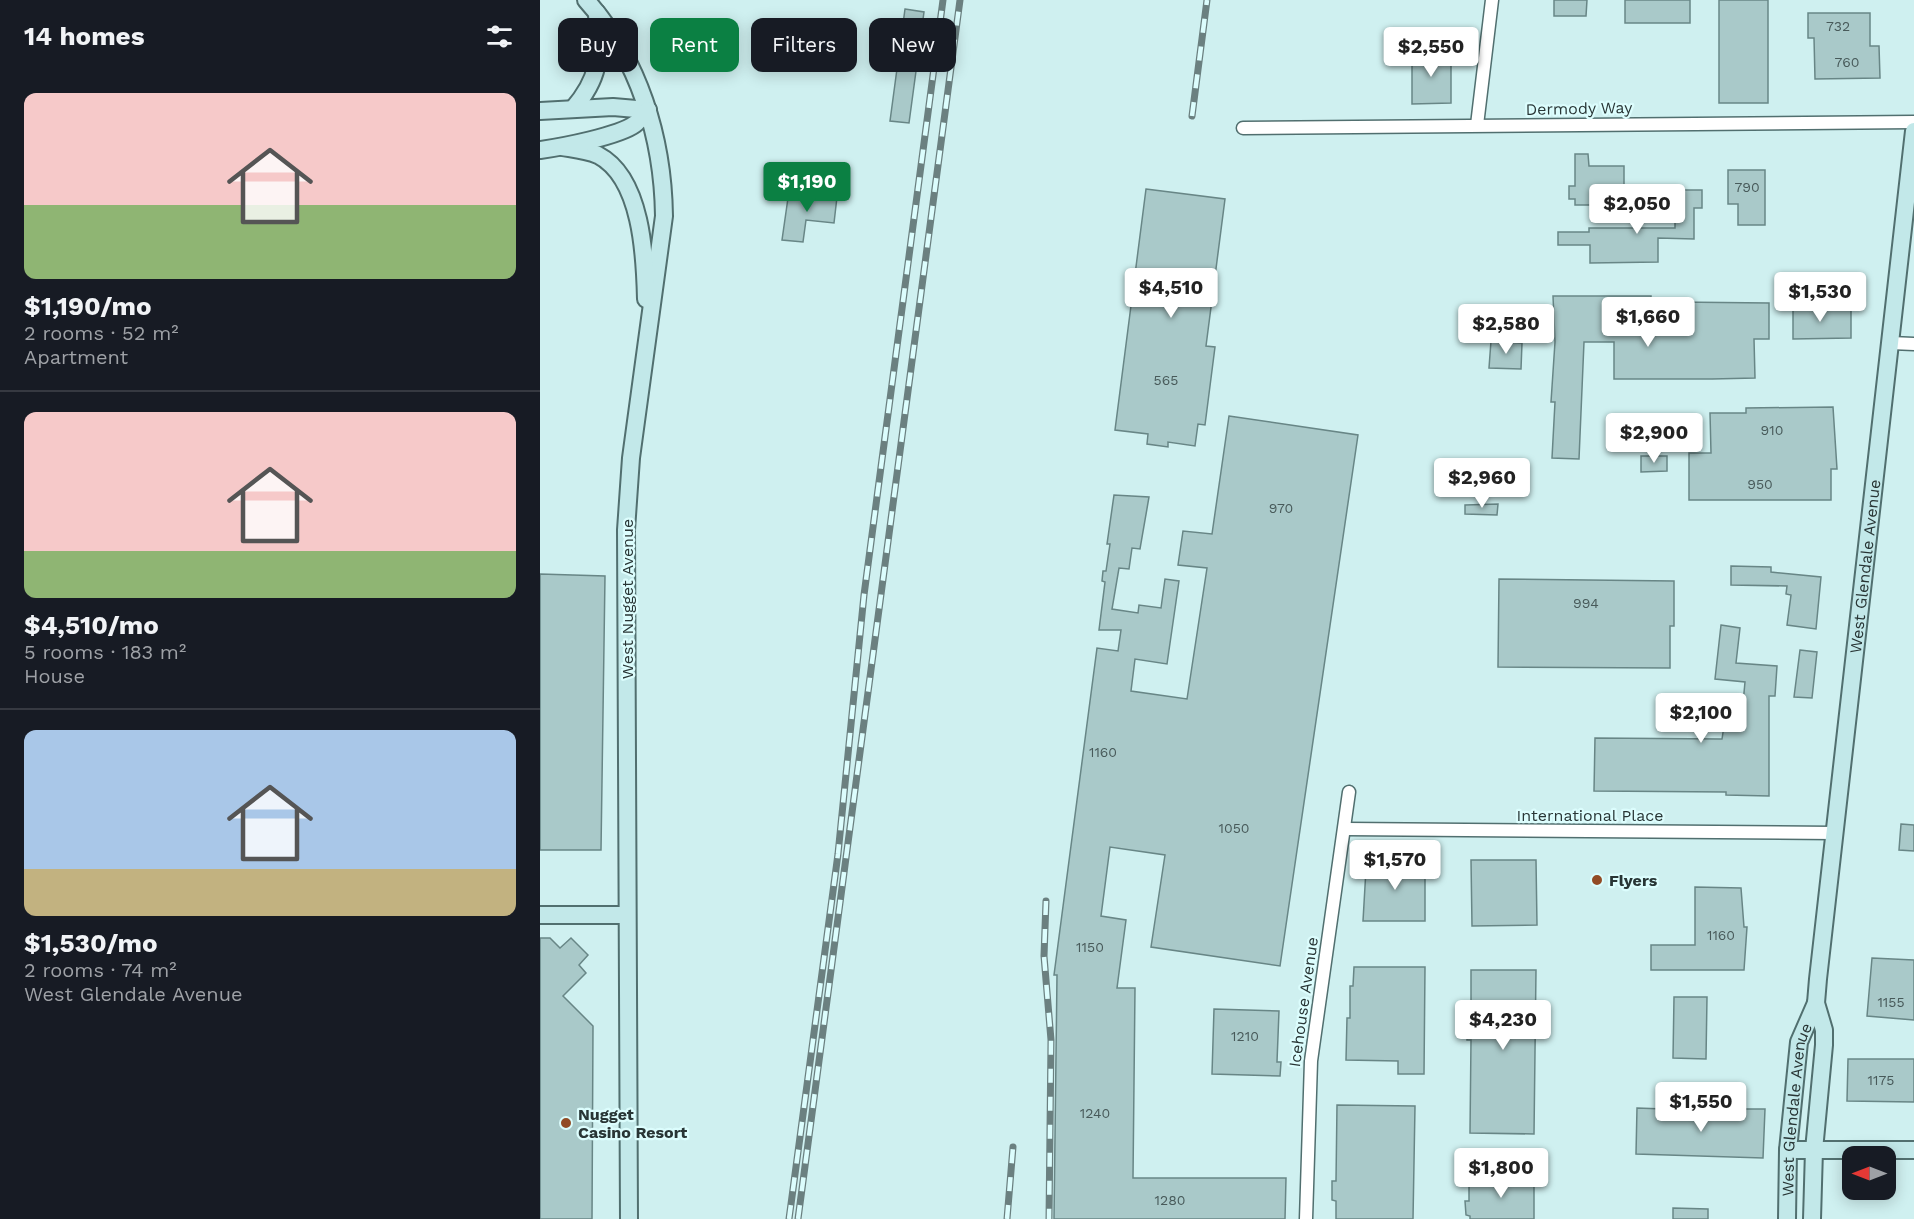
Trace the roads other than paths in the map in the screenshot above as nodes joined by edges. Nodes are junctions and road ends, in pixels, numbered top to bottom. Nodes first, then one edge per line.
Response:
1 (1492, 0) edge
2 (591, 6) edge
3 (573, 109) junction
4 (648, 110) junction
5 (540, 111) edge
6 (1914, 122) edge
7 (1477, 125) junction
8 (1243, 128) dead end
9 (1914, 131) edge
10 (562, 147) junction
11 (540, 150) edge
12 (648, 336) junction
13 (1891, 343) junction
14 (1914, 344) edge
15 (1349, 792) dead end
16 (1346, 829) junction
17 (1835, 833) junction
18 (540, 915) edge
19 (627, 915) junction
20 (1816, 1003) junction
21 (1788, 1150) junction
22 (1814, 1150) junction
23 (1914, 1150) edge
24 (629, 1219) edge
25 (1306, 1219) edge
26 (1787, 1219) edge
27 (1812, 1219) edge

1 - 7 street
2 - 3 street
2 - 4 street, West Nugget Avenue
3 - 4 street
3 - 5 street
4 - 10 street
4 - 12 street, West Nugget Avenue
6 - 7 street, Dermody Way
7 - 8 street, Dermody Way
9 - 13 street, West Glendale Avenue
10 - 11 street
10 - 12 street
12 - 19 street, West Nugget Avenue
13 - 14 street
13 - 17 street, West Glendale Avenue
15 - 16 street, Icehouse Avenue
16 - 17 street, International Place
16 - 25 street, Icehouse Avenue
17 - 20 street, West Glendale Avenue
18 - 19 street
19 - 24 street, West Nugget Avenue
20 - 21 street, West Glendale Avenue
20 - 22 street, West Glendale Avenue
21 - 22 street
21 - 26 street, West Glendale Avenue
22 - 23 street
22 - 27 street, West Glendale Avenue

